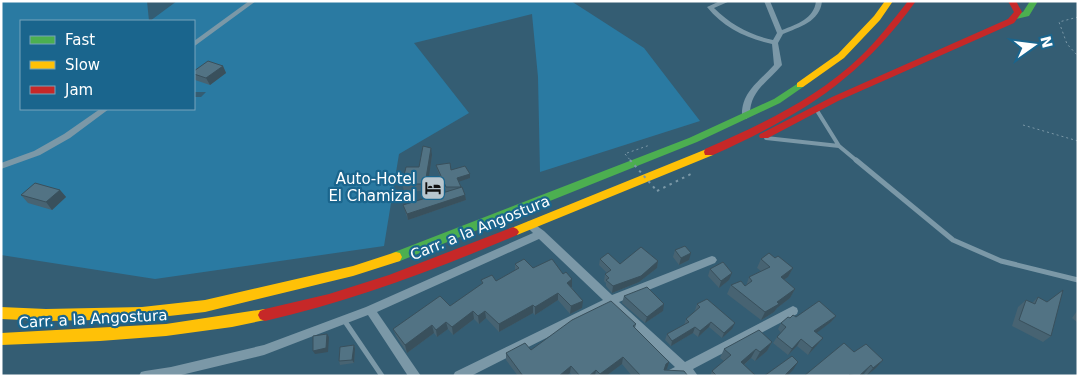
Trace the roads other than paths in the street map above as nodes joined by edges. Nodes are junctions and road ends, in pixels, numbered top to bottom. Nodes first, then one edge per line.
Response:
1 (253, 1) edge
2 (727, 1) edge
3 (767, 1) edge
4 (819, 1) edge
5 (889, 1) edge
6 (912, 1) edge
7 (1012, 1) edge
8 (1034, 1) edge
9 (1015, 18) junction
10 (780, 33) junction
11 (195, 43) edge
12 (775, 43) junction
13 (816, 109) junction
14 (104, 110) edge
15 (746, 116) junction
16 (763, 137) junction
17 (839, 146) junction
18 (705, 153) junction
19 (1, 166) edge
20 (530, 225) junction
21 (541, 234) junction
22 (712, 260) dead end
23 (1078, 280) edge
24 (612, 300) junction
25 (370, 310) junction
26 (793, 311) dead end
27 (1, 313) edge
28 (343, 319) junction
29 (1, 339) edge
30 (688, 372) edge
31 (145, 376) edge
32 (382, 376) edge
33 (415, 376) edge
34 (458, 376) edge
35 (669, 376) edge

1 - 11 street
2 - 12 street
3 - 10 street
4 - 10 street
5 - 15 main road, Carr. a la Angostura
6 - 18 main road, Carr. a la Angostura
7 - 9 main road
8 - 9 main road
9 - 13 main road
10 - 12 street
12 - 15 street
13 - 16 main road
13 - 17 lane
14 - 19 street
15 - 27 main road, Carr. a la Angostura
16 - 17 lane
16 - 18 main road
17 - 23 lane
18 - 20 main road, Carr. a la Angostura
20 - 21 street
20 - 29 main road, Carr. a la Angostura
21 - 24 street
21 - 25 street
22 - 24 street
24 - 30 street
24 - 34 street
25 - 28 street
25 - 33 street
26 - 30 street
28 - 31 street
28 - 32 lane
30 - 35 street

